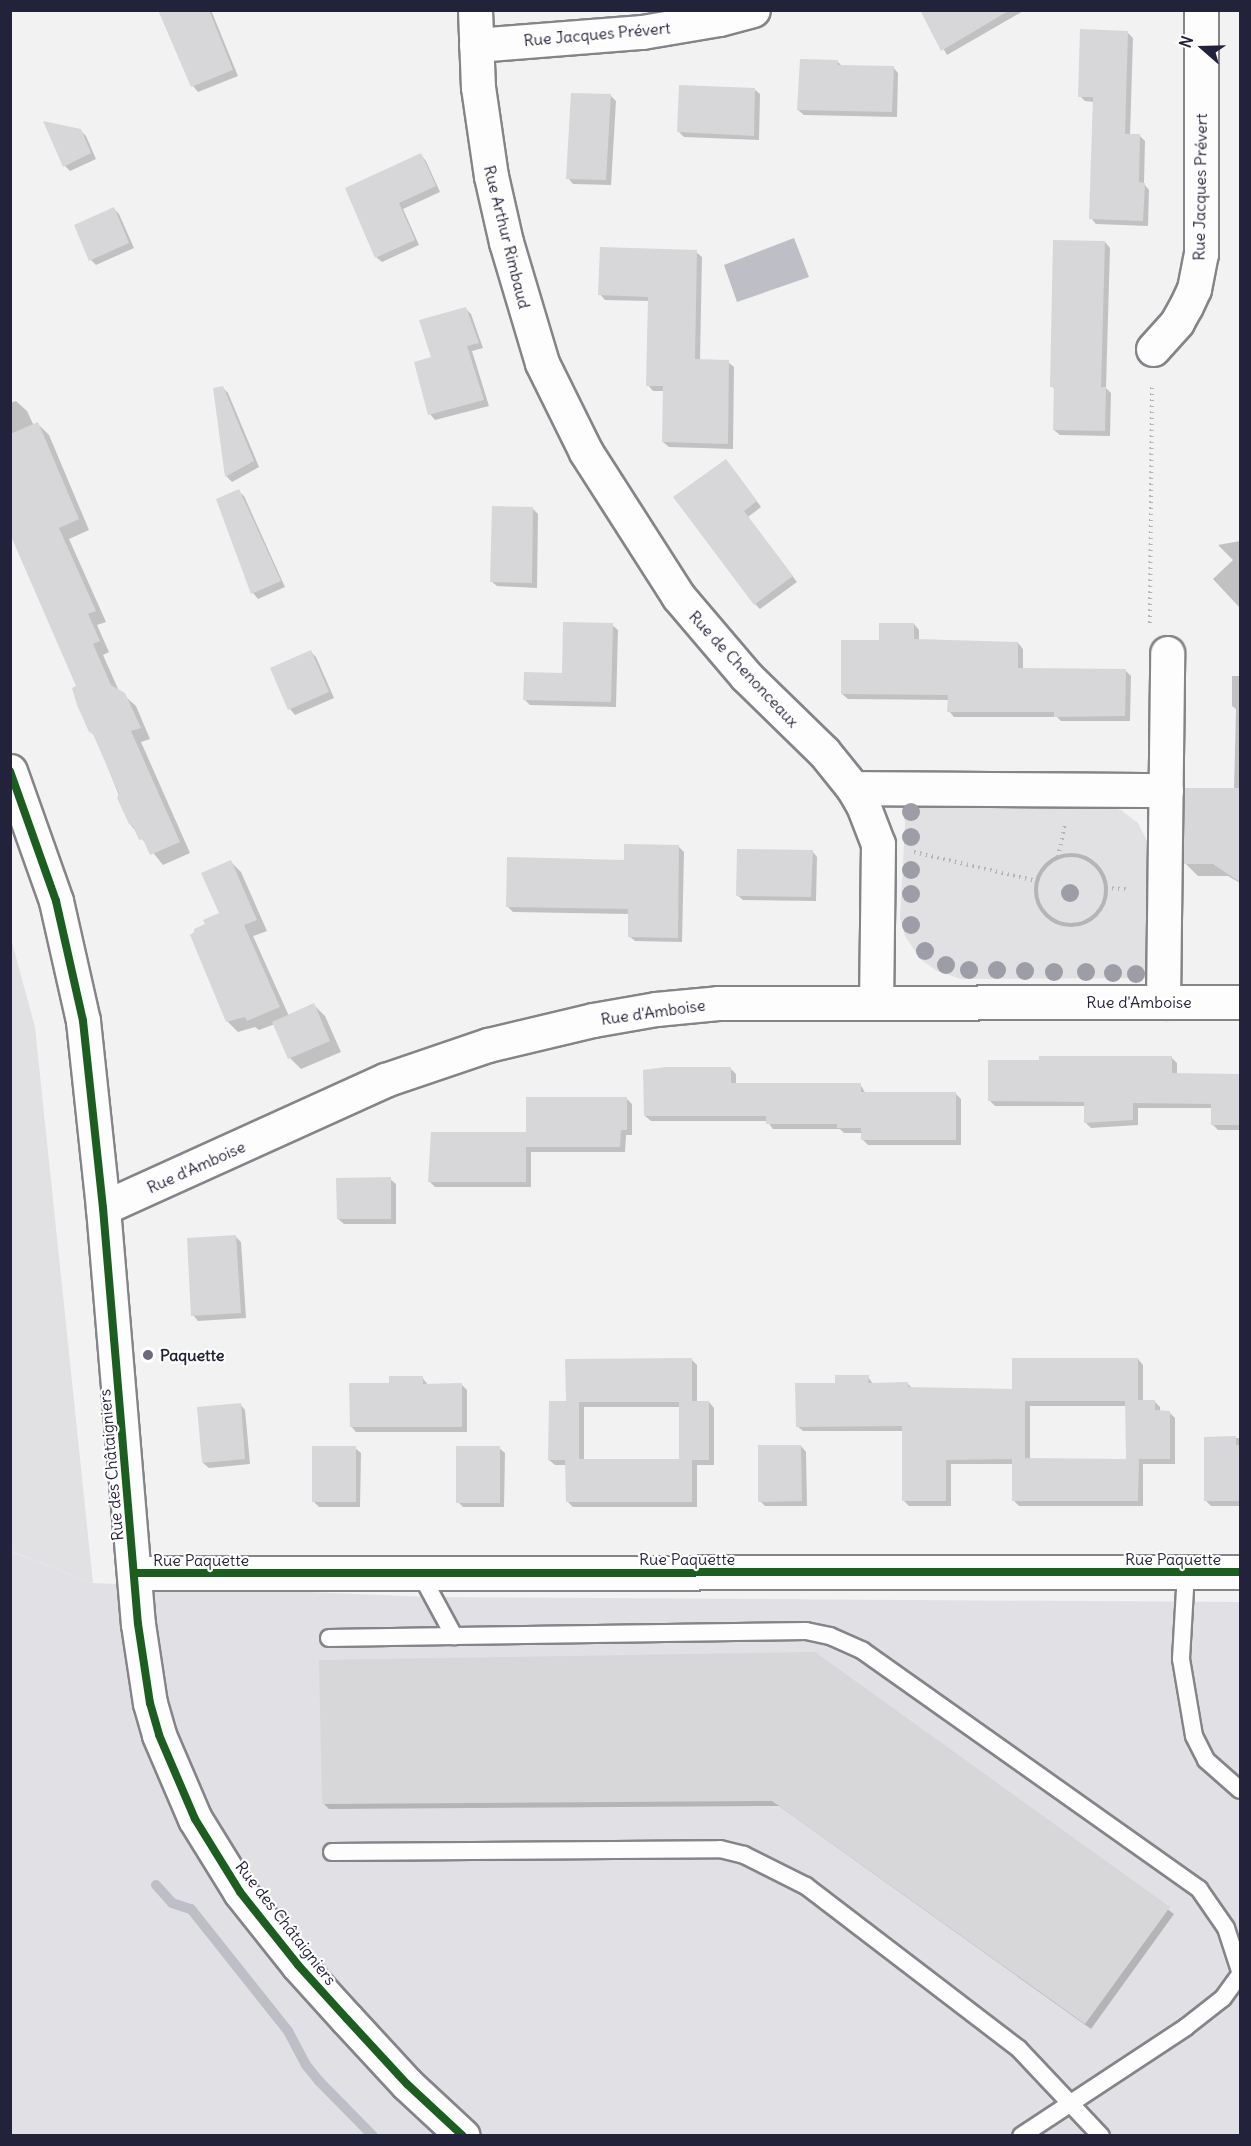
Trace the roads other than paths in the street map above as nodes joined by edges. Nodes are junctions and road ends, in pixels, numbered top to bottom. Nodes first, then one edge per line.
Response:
1 (475, 10) edge
2 (753, 10) edge
3 (1201, 10) edge
4 (476, 45) junction
5 (1153, 349) road end
6 (586, 452) joint
7 (1167, 653) road end
8 (10, 771) edge
9 (853, 788) junction
10 (1166, 790) junction
11 (876, 1001) junction
12 (1164, 1002) junction
13 (1240, 1002) edge
14 (103, 1208) junction
15 (1186, 1572) junction
16 (1240, 1572) edge
17 (134, 1573) junction
18 (420, 1573) junction
19 (454, 1636) junction
20 (330, 1638) dead end
21 (1240, 1790) edge
22 (332, 1852) dead end
23 (1240, 1973) edge
24 (407, 2084) junction
25 (1071, 2103) junction
26 (447, 2136) edge
27 (463, 2136) edge
28 (1021, 2136) edge
29 (1101, 2136) edge

1 - 4 street, Rue Arthur Rimbaud
2 - 4 street, Rue Jacques Prévert
3 - 5 street, Rue Jacques Prévert
4 - 6 street, Rue Arthur Rimbaud
6 - 9 street, Rue de Chenonceaux
7 - 10 street
8 - 14 street, Rue des Châtaigniers
9 - 10 street
9 - 11 street, Rue de Chenonceaux
10 - 12 street
11 - 12 street, Rue d'Amboise
11 - 14 street, Rue d'Amboise
12 - 13 street, Rue d'Amboise
14 - 17 street, Rue des Châtaigniers
15 - 16 street, Rue Paquette
15 - 18 street, Rue Paquette
15 - 21 lane
17 - 18 street, Rue Paquette
17 - 24 street, Rue des Châtaigniers
18 - 19 lane
19 - 20 lane
19 - 23 lane
22 - 25 lane
23 - 25 lane
24 - 26 street, Rue des Châtaigniers
24 - 27 street, Rue des Châtaigniers
25 - 28 lane
25 - 29 lane

